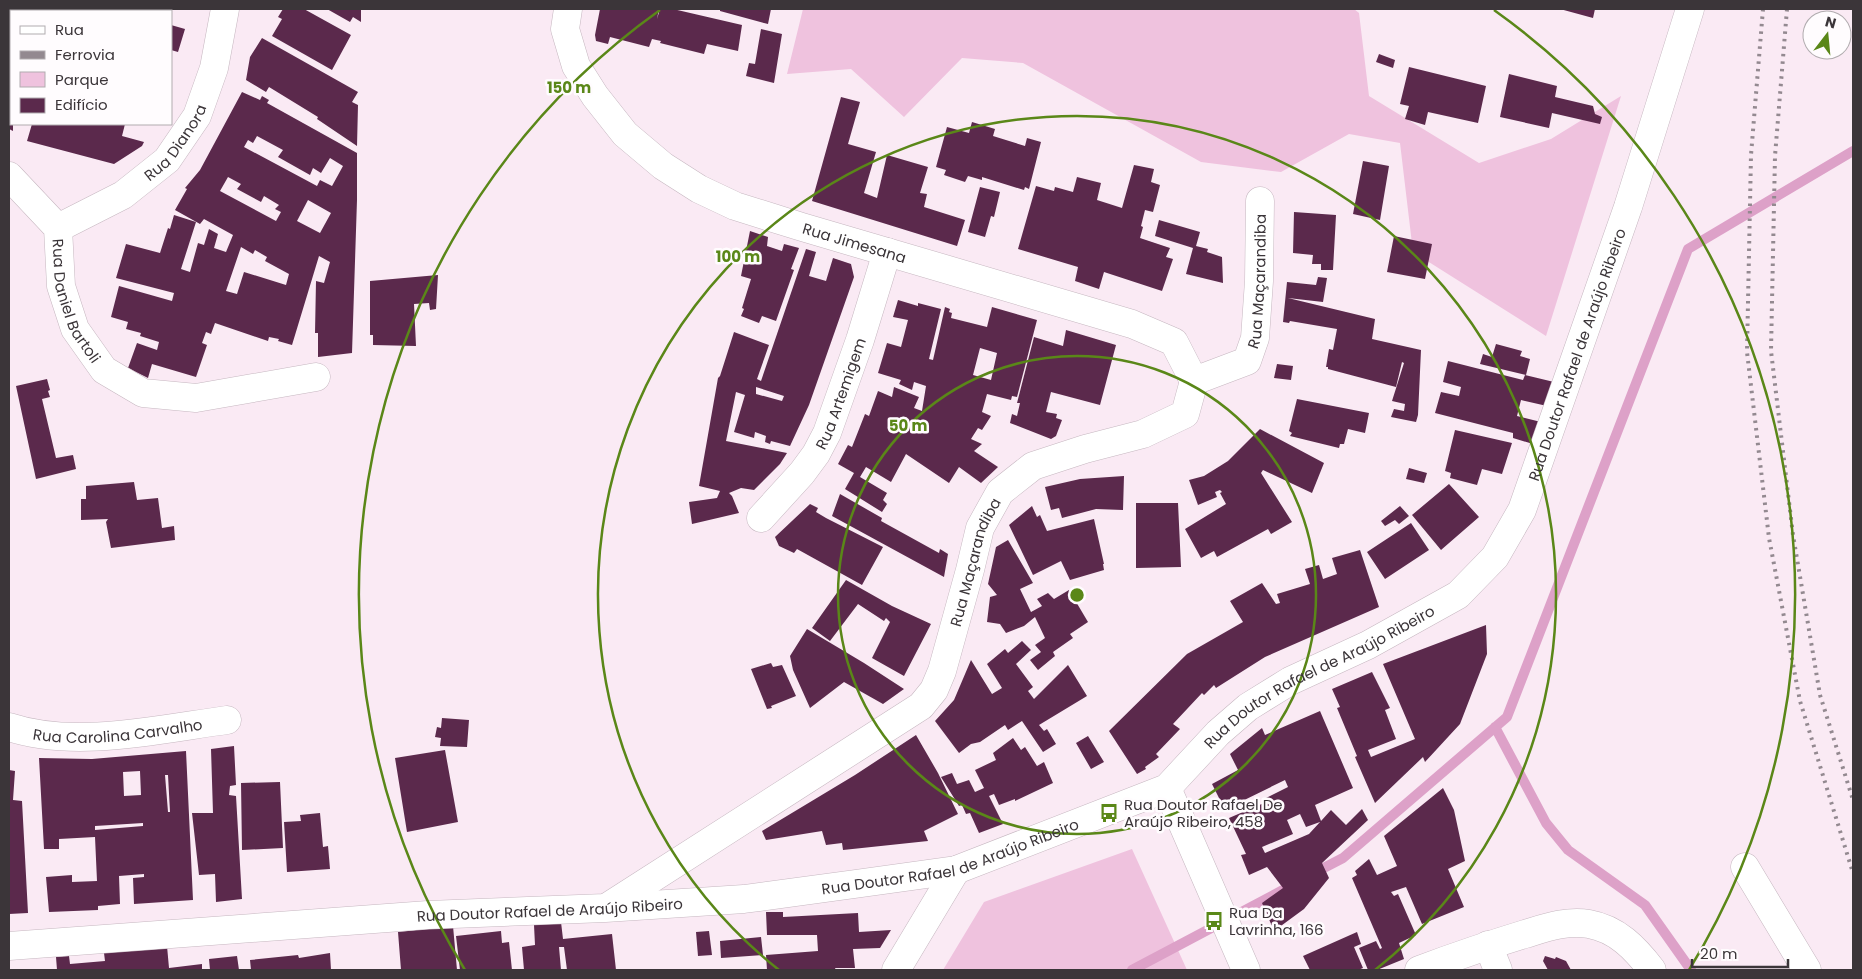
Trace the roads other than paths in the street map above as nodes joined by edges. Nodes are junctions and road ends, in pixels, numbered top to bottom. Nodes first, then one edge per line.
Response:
1 (225, 9) edge
2 (1690, 9) edge
3 (566, 19) edge
4 (9, 176) edge
5 (1260, 201) dead end
6 (58, 228) junction
7 (887, 252) junction
8 (316, 377) dead end
9 (1194, 381) junction
10 (761, 518) dead end
11 (227, 720) dead end
12 (9, 727) edge
13 (1167, 788) junction
14 (1745, 867) dead end
15 (956, 870) junction
16 (606, 908) junction
17 (1488, 945) junction
18 (9, 946) edge
19 (896, 970) edge
20 (1246, 970) edge
21 (1419, 970) edge
22 (1498, 970) edge
23 (1652, 970) edge
24 (1807, 970) edge

1 - 6 street, Rua Dianora
2 - 13 street, Rua Doutor Rafael de Araújo Ribeiro
3 - 7 street, Rua Jimesana
4 - 6 street, Rua Daniel Bartoli
5 - 9 street, Rua Maçarandiba
6 - 8 street, Rua Daniel Bartoli
7 - 9 street, Rua Jimesana
7 - 10 street, Rua Artemigem
9 - 16 street, Rua Maçarandiba
11 - 12 street, Rua Carolina Carvalho
13 - 15 street, Rua Doutor Rafael de Araújo Ribeiro
13 - 20 street
14 - 24 street
15 - 16 street, Rua Doutor Rafael de Araújo Ribeiro
15 - 19 street
16 - 18 street, Rua Doutor Rafael de Araújo Ribeiro
17 - 21 street
17 - 22 street
17 - 23 street

